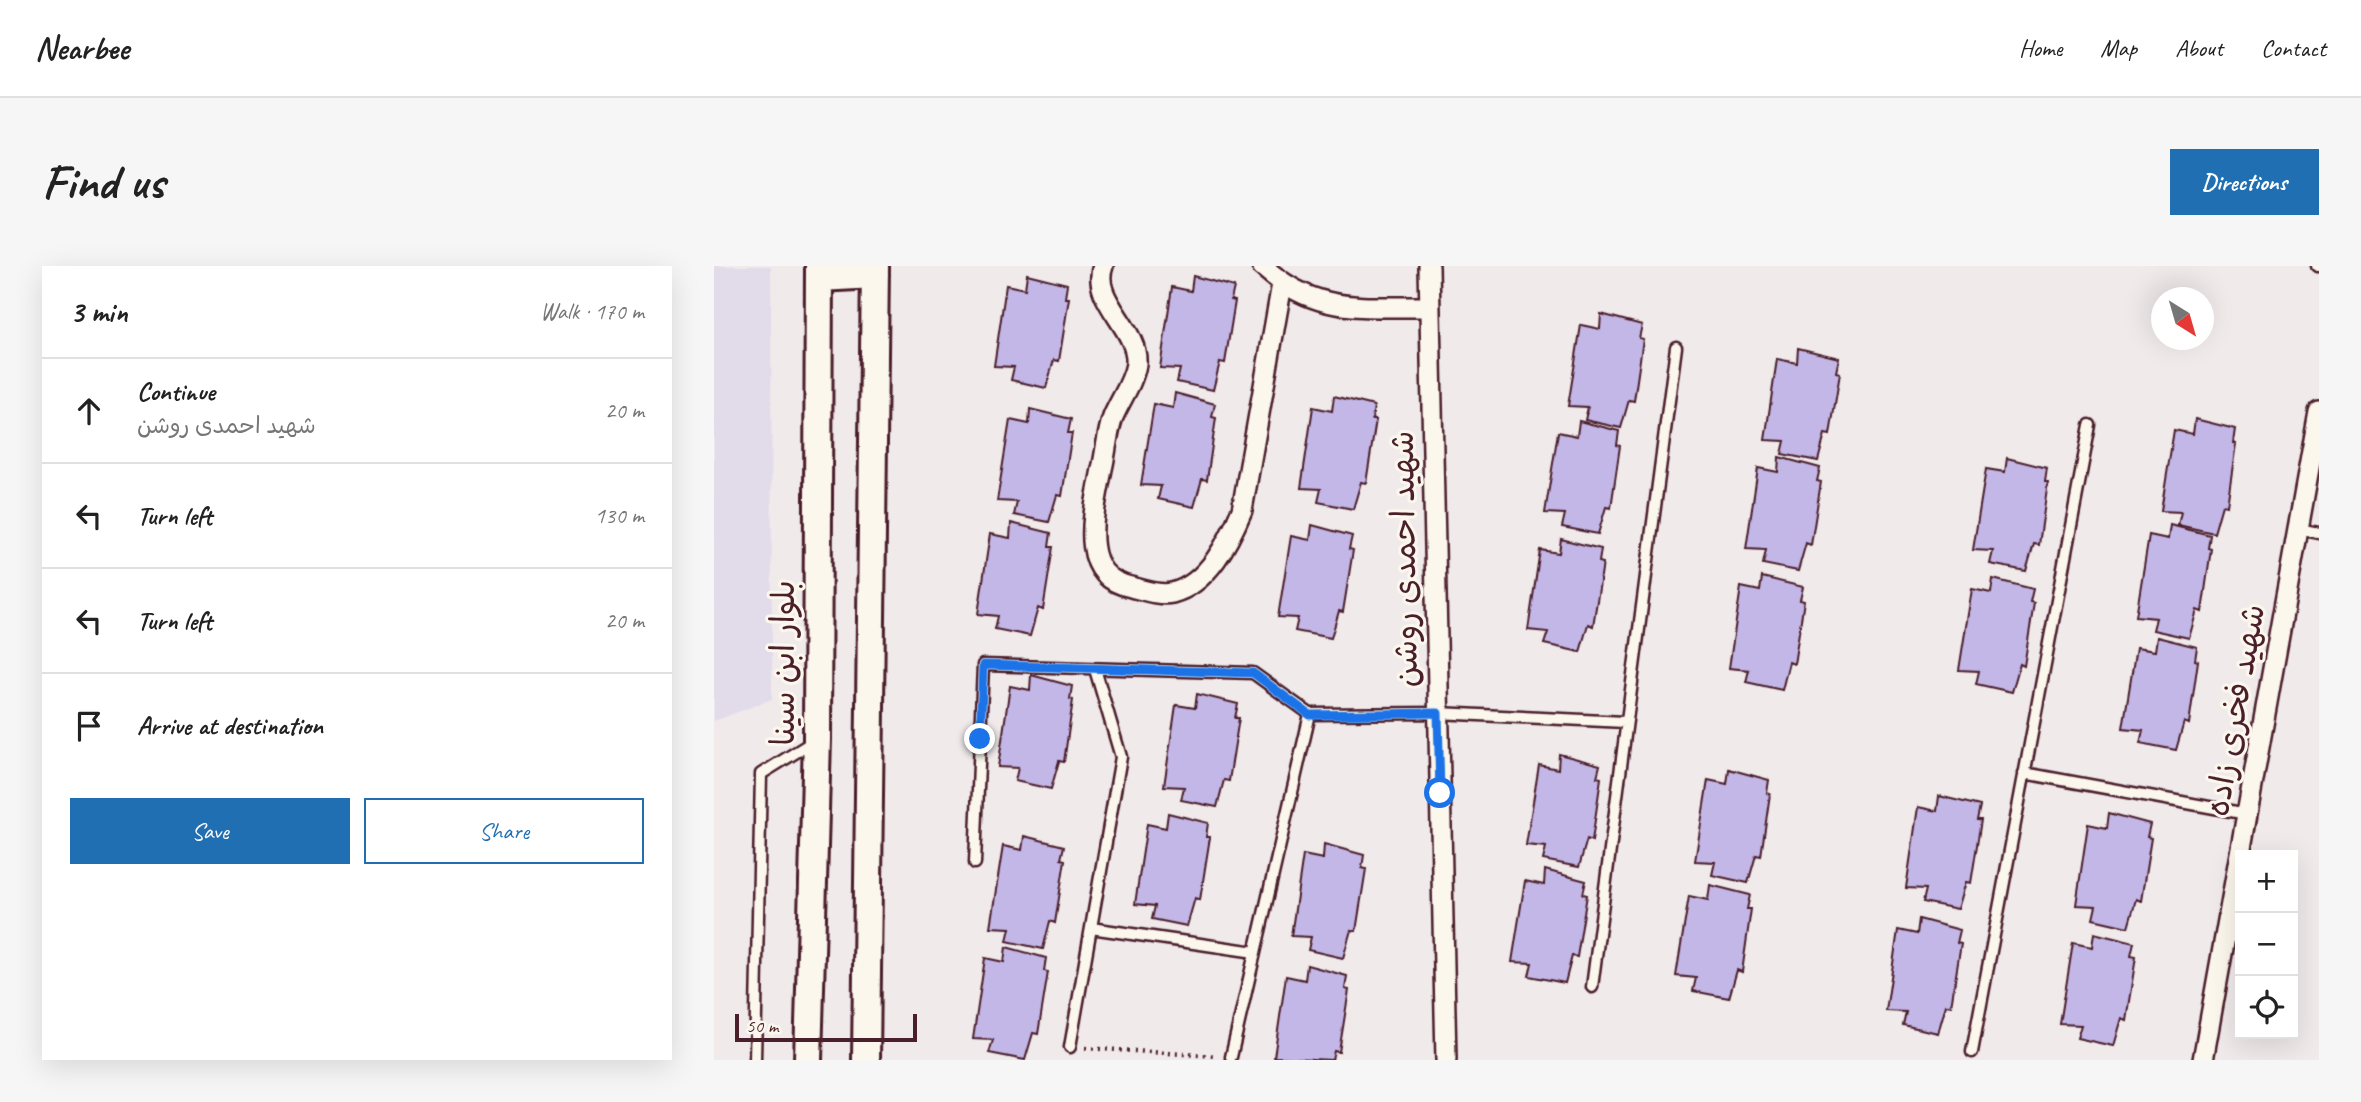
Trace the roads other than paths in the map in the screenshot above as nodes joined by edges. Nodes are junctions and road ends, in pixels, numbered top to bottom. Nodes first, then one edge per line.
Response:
1 (1103, 266) edge
2 (1262, 266) edge
3 (1429, 266) edge
4 (875, 270) edge
5 (819, 272) edge
6 (1282, 284) junction
7 (1429, 307) junction
8 (1676, 347) dead end
9 (2319, 411) edge
10 (2090, 425) dead end
11 (2298, 529) junction
12 (2319, 533) edge
13 (1095, 669) junction
14 (1438, 713) junction
15 (1310, 715) junction
16 (1625, 722) junction
17 (817, 739) junction
18 (2024, 773) junction
19 (2247, 814) junction
20 (975, 863) dead end
21 (1091, 928) junction
22 (1255, 952) junction
23 (1592, 987) dead end
24 (1070, 1047) road end
25 (1972, 1052) dead end
26 (1231, 1057) road end
27 (755, 1060) edge
28 (808, 1060) edge
29 (866, 1060) edge
30 (1446, 1060) edge
31 (2203, 1060) edge

1 - 6 street
2 - 6 street
3 - 7 street, شهید احمدی روشن
4 - 5 main road
4 - 29 main road
5 - 17 main road, بلوار ابن سینا
6 - 7 street
7 - 14 street, شهید احمدی روشن
8 - 16 lane
9 - 11 street, شهید فخری زاده
10 - 18 lane
11 - 12 lane
11 - 19 street, شهید فخری زاده
13 - 15 lane
13 - 20 lane
13 - 21 lane
14 - 15 lane
14 - 16 lane
14 - 30 street, شهید احمدی روشن
15 - 22 lane
16 - 23 lane
17 - 27 lane
17 - 28 main road, بلوار ابن سینا
18 - 19 lane
18 - 25 lane
19 - 31 street, شهید فخری زاده
21 - 22 lane
21 - 24 lane
22 - 26 lane

